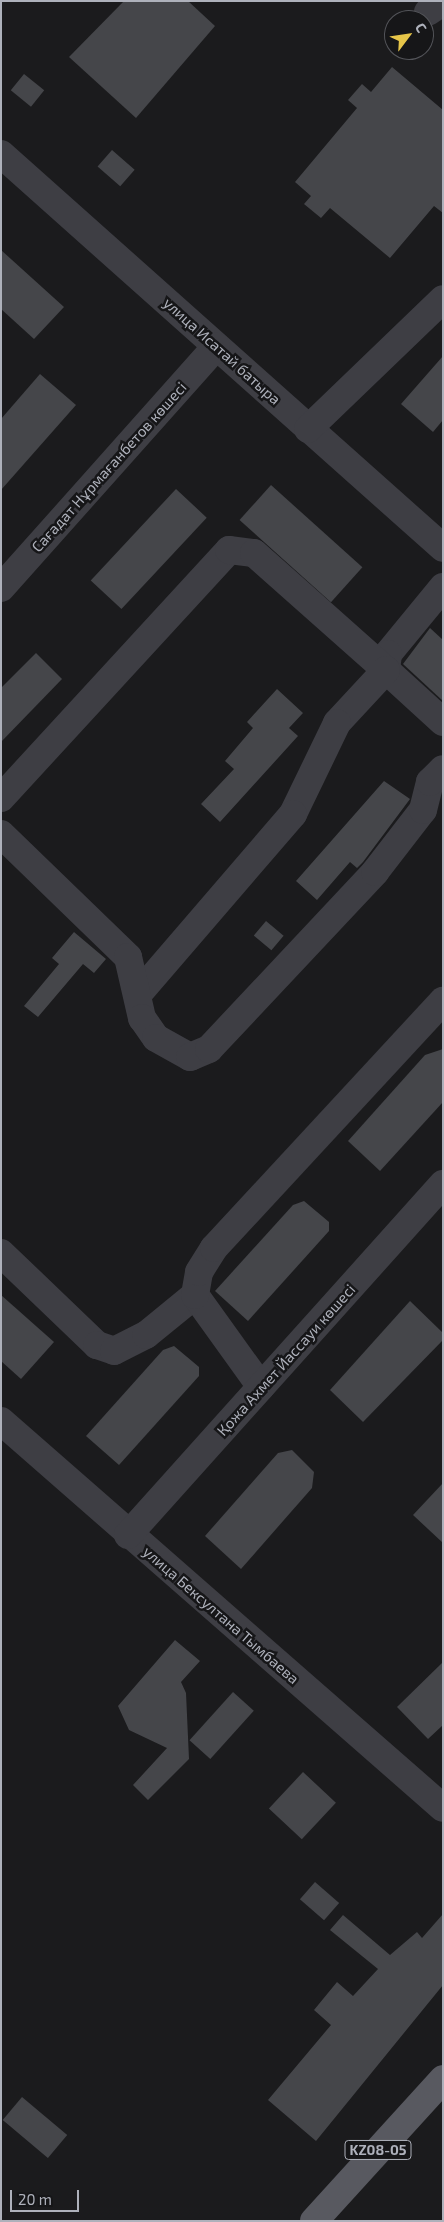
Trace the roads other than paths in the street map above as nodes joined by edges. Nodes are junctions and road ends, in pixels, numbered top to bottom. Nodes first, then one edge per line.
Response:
1 (1, 154) edge
2 (443, 299) edge
3 (216, 346) junction
4 (308, 428) junction
5 (443, 548) edge
6 (443, 587) edge
7 (1, 588) edge
8 (386, 670) junction
9 (443, 722) edge
10 (443, 769) edge
11 (1, 798) edge
12 (1, 834) edge
13 (138, 994) junction
14 (443, 1001) edge
15 (443, 1184) edge
16 (1, 1254) edge
17 (195, 1295) junction
18 (261, 1388) junction
19 (1, 1421) edge
20 (128, 1535) junction
21 (443, 1808) edge
22 (443, 2079) edge
23 (314, 2221) edge

1 - 3 street, улица Исатай батыра
2 - 4 street
3 - 4 street, улица Исатай батыра
3 - 7 street, Сағадат Нұрмағанбетов көшесі
4 - 5 street, улица Исатай батыра
6 - 8 street
8 - 9 street
8 - 11 street
8 - 13 street
10 - 13 street
12 - 13 street
14 - 17 street
15 - 18 street, Қожа Ахмет Йассауи көшесі
16 - 17 street
17 - 18 street
18 - 20 street, Қожа Ахмет Йассауи көшесі
19 - 20 street, улица Бексултана Тымбаева
20 - 21 street, улица Бексултана Тымбаева
22 - 23 main road, KZ08-05

